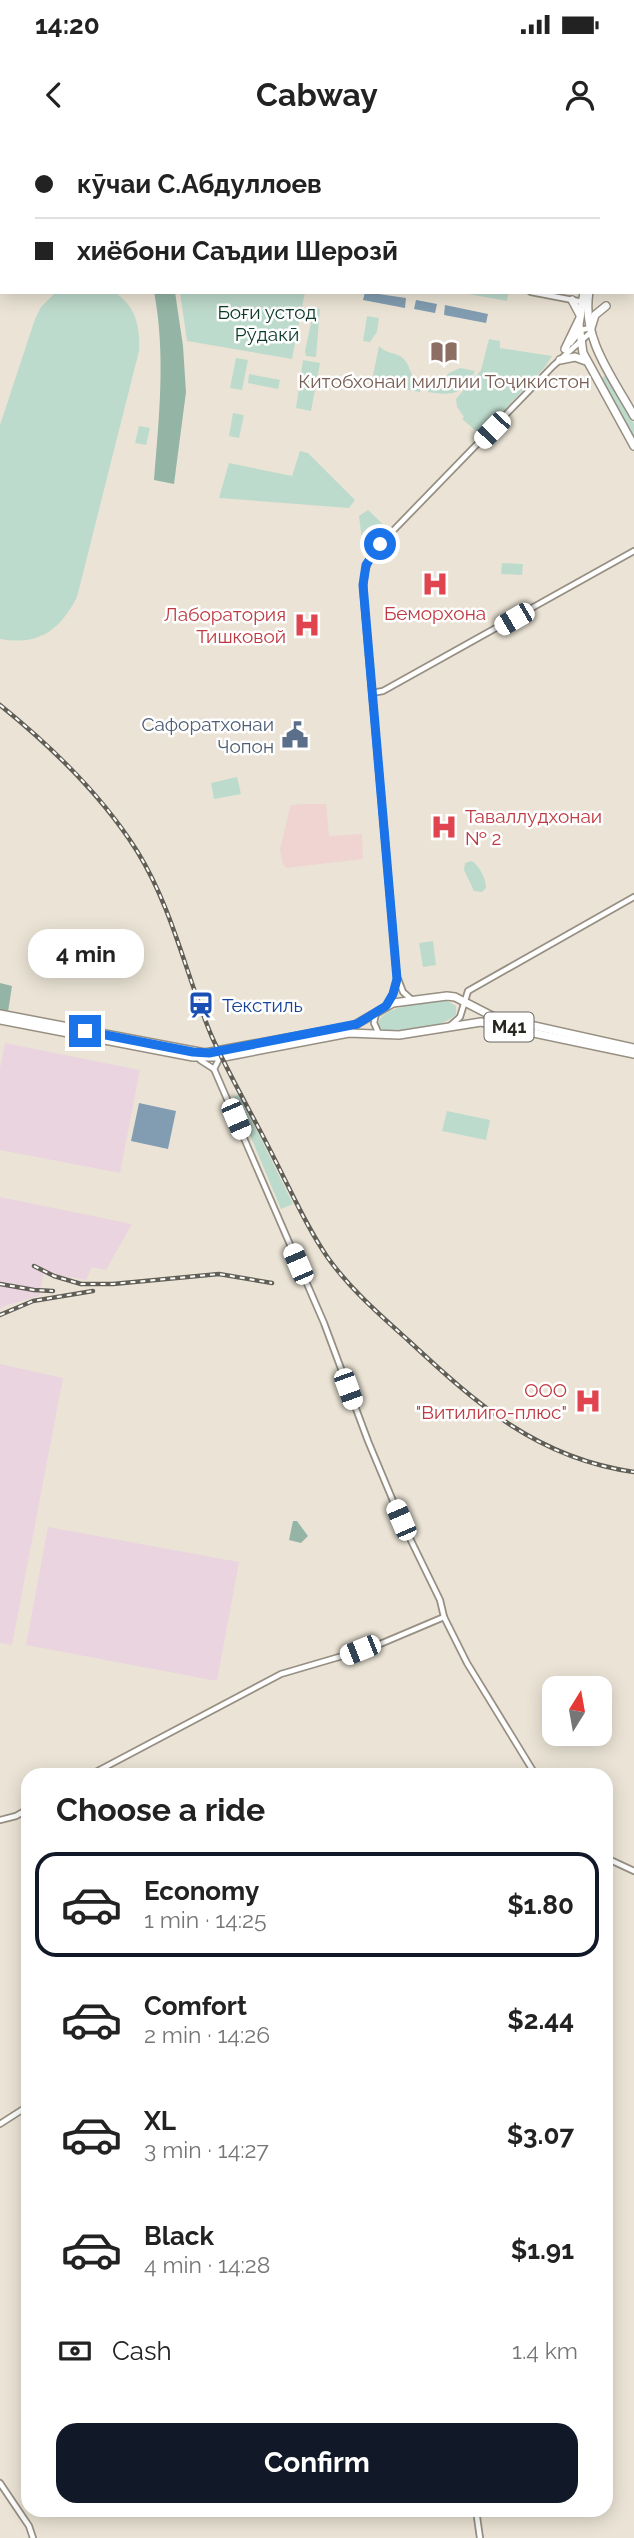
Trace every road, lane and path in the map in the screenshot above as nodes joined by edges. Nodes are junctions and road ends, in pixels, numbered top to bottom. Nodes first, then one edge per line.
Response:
1 (541, 294) edge
2 (584, 294) edge
3 (588, 294) edge
4 (572, 300) junction
5 (585, 302) junction
6 (606, 306) dead end
7 (580, 317) junction
8 (591, 330) junction
9 (580, 332) junction
10 (581, 342) junction
11 (565, 349) junction
12 (600, 356) junction
13 (561, 360) junction
14 (587, 363) junction
15 (553, 366) junction
16 (634, 416) edge
17 (634, 446) edge
18 (634, 551) edge
19 (372, 693) junction
20 (634, 897) edge
21 (397, 979) junction
22 (413, 1000) junction
23 (464, 1002) junction
24 (386, 1006) junction
25 (377, 1012) junction
26 (0, 1014) edge
27 (0, 1020) edge
28 (451, 1026) junction
29 (379, 1035) junction
30 (634, 1048) edge
31 (634, 1054) edge
32 (193, 1057) junction
33 (220, 1058) junction
34 (214, 1069) junction
35 (444, 1617) junction
36 (103, 1768) edge
37 (531, 1768) edge
38 (21, 1813) edge
39 (0, 1820) edge
40 (613, 1862) edge
41 (634, 1871) edge
42 (21, 2110) edge
43 (0, 2124) edge
44 (0, 2483) edge
45 (21, 2514) edge
46 (23, 2517) edge
47 (477, 2517) edge
48 (33, 2538) edge
49 (480, 2538) edge

1 - 4 street
2 - 5 highway
3 - 5 highway
4 - 5 street
4 - 7 highway
5 - 7 highway
5 - 8 highway
6 - 8 highway
7 - 9 highway
7 - 11 highway
8 - 9 street
8 - 10 street
8 - 12 highway
9 - 10 highway
9 - 11 street
10 - 13 street
10 - 14 highway
11 - 15 street
12 - 14 highway
12 - 16 highway
13 - 14 highway
13 - 15 street
14 - 17 highway
15 - 19 street
18 - 19 street
19 - 21 street
20 - 23 street
21 - 22 street
21 - 24 street
22 - 23 highway
22 - 24 highway
23 - 28 street
23 - 30 highway, M41
24 - 25 highway
25 - 26 highway
25 - 29 street
27 - 32 highway
28 - 29 highway
28 - 31 highway, M41
29 - 33 highway
32 - 33 highway
32 - 34 street
33 - 34 street
34 - 35 street
35 - 36 street
35 - 37 street
38 - 39 street
40 - 41 street
42 - 43 street
44 - 45 street
46 - 48 street
47 - 49 street

